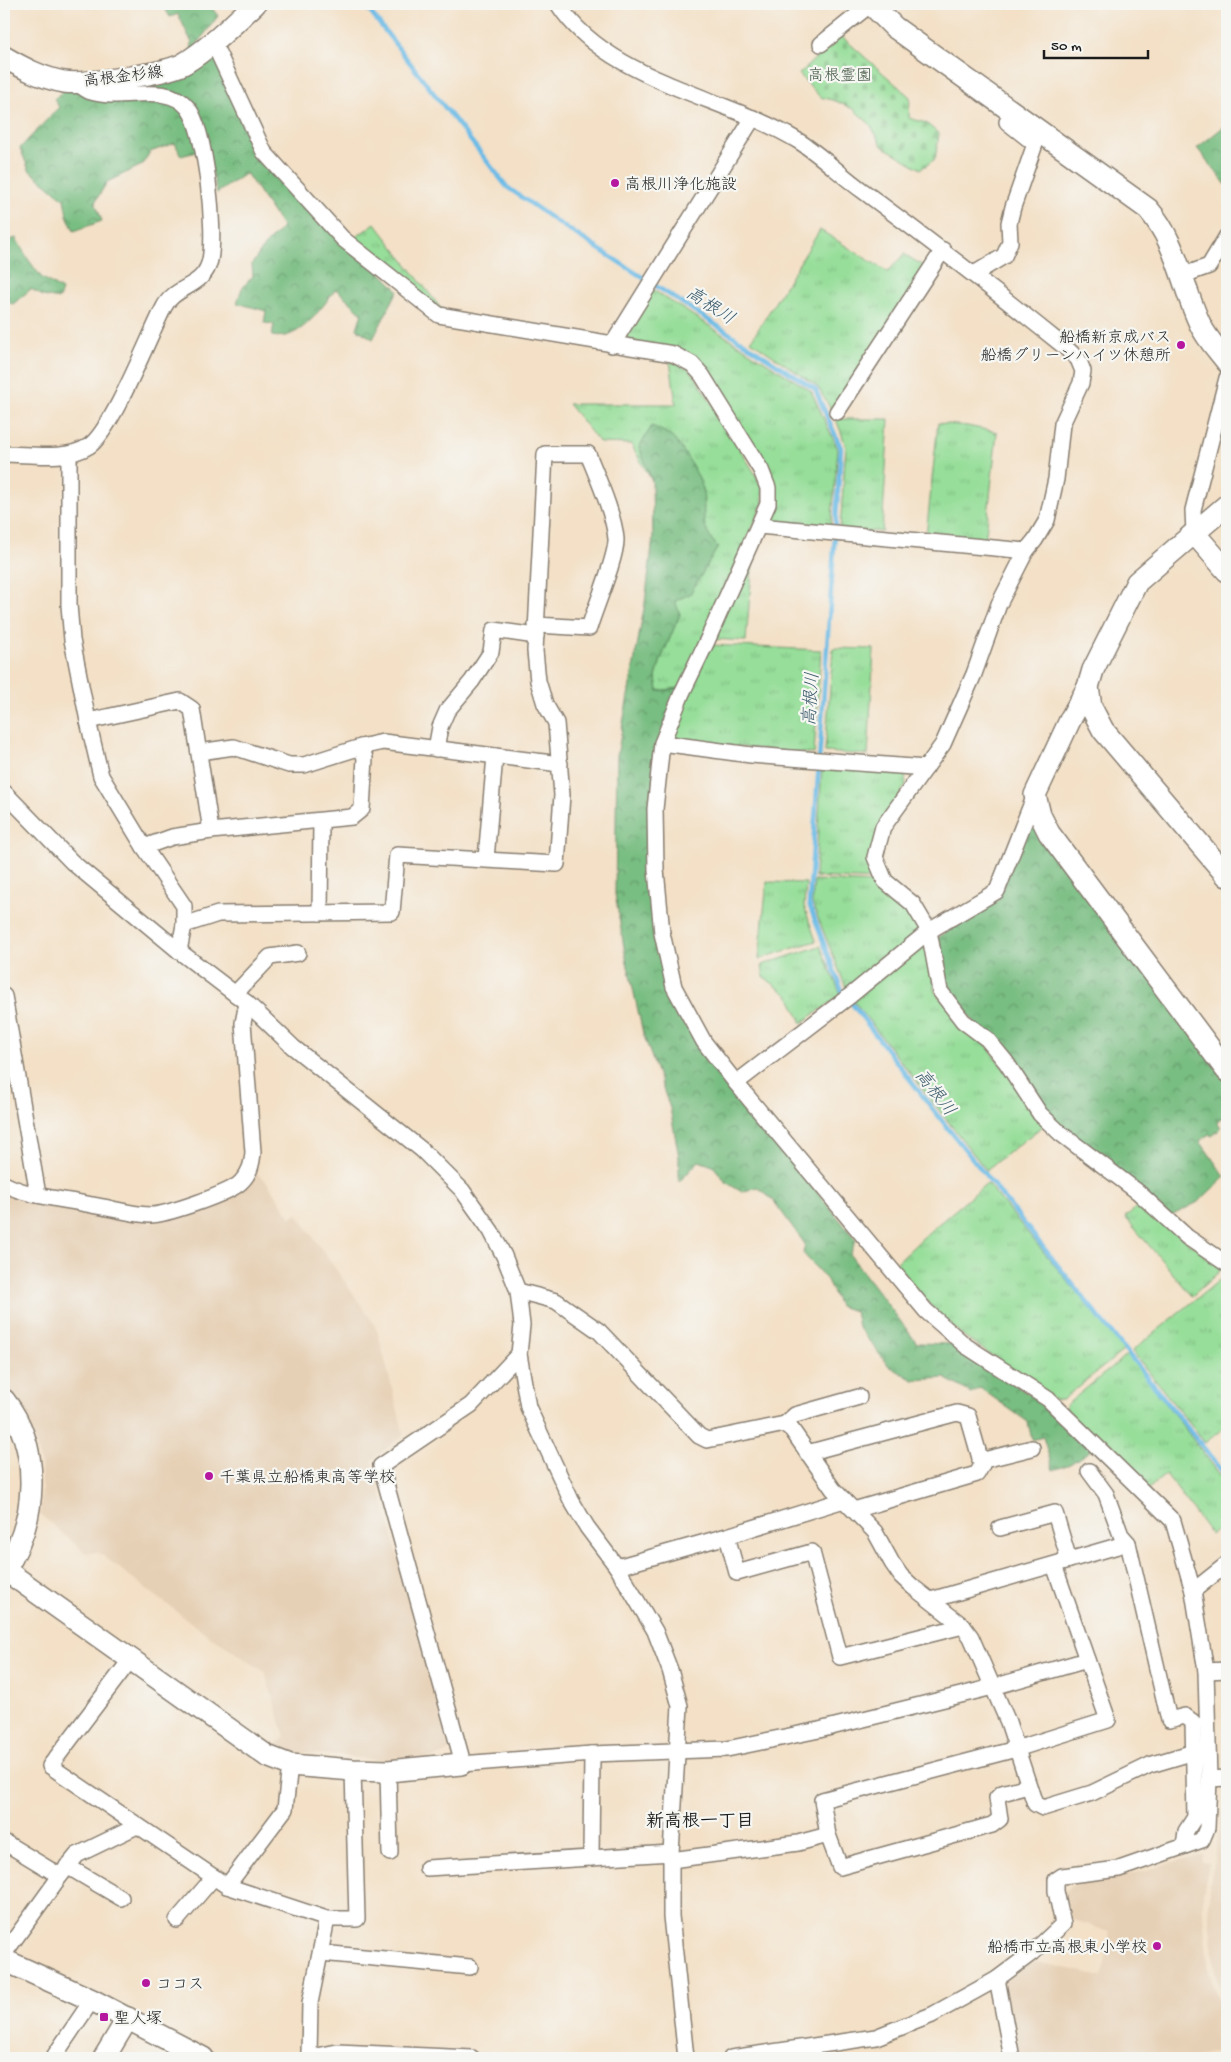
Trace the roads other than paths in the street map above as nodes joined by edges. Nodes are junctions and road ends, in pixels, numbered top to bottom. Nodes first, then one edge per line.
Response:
1 (255, 4) edge
2 (558, 4) edge
3 (871, 4) edge
4 (214, 42) junction
5 (821, 44) dead end
6 (4, 57) edge
7 (75, 82) junction
8 (1014, 112) junction
9 (753, 118) junction
10 (1227, 236) edge
11 (943, 250) junction
12 (974, 274) junction
13 (1181, 276) junction
14 (612, 345) junction
15 (1227, 362) edge
16 (1227, 378) edge
17 (837, 412) dead end
18 (4, 454) edge
19 (68, 455) junction
20 (1227, 505) edge
21 (759, 526) junction
22 (1194, 532) junction
23 (1026, 551) junction
24 (1227, 571) edge
25 (536, 630) junction
26 (1088, 687) junction
27 (88, 722) junction
28 (662, 743) junction
29 (361, 747) junction
30 (436, 749) junction
31 (199, 752) junction
32 (495, 756) junction
33 (560, 764) junction
34 (926, 768) junction
35 (4, 792) edge
36 (1035, 796) junction
37 (321, 821) junction
38 (211, 831) junction
39 (144, 847) junction
40 (486, 859) junction
41 (1227, 876) edge
42 (320, 913) junction
43 (184, 925) junction
44 (929, 932) junction
45 (180, 951) junction
46 (298, 953) dead end
47 (235, 994) junction
48 (4, 996) edge
49 (247, 1003) junction
50 (5, 1013) edge
51 (1227, 1071) edge
52 (736, 1083) junction
53 (4, 1184) edge
54 (38, 1195) junction
55 (1227, 1264) edge
56 (518, 1290) junction
57 (519, 1354) junction
58 (859, 1397) dead end
59 (4, 1400) edge
60 (785, 1424) junction
61 (1032, 1448) dead end
62 (807, 1453) junction
63 (980, 1461) junction
64 (1089, 1471) dead end
65 (849, 1505) junction
66 (1000, 1528) dead end
67 (728, 1536) junction
68 (1128, 1543) junction
69 (1069, 1560) junction
70 (1227, 1564) edge
71 (1054, 1565) junction
72 (616, 1567) junction
73 (4, 1570) edge
74 (1193, 1591) junction
75 (931, 1600) junction
76 (963, 1626) junction
77 (131, 1659) junction
78 (1087, 1660) junction
79 (1227, 1670) edge
80 (1206, 1671) junction
81 (993, 1687) junction
82 (1016, 1748) junction
83 (678, 1750) junction
84 (1194, 1752) junction
85 (592, 1754) junction
86 (461, 1764) junction
87 (290, 1765) junction
88 (352, 1770) junction
89 (388, 1771) junction
90 (1227, 1778) edge
91 (1209, 1779) junction
92 (1028, 1786) junction
93 (137, 1826) junction
94 (828, 1835) junction
95 (4, 1842) edge
96 (1184, 1846) junction
97 (390, 1853) dead end
98 (671, 1856) junction
99 (591, 1858) junction
100 (427, 1868) dead end
101 (64, 1871) junction
102 (214, 1878) junction
103 (227, 1886) junction
104 (121, 1898) dead end
105 (328, 1919) junction
106 (177, 1920) dead end
107 (321, 1953) junction
108 (4, 1954) edge
109 (4, 1960) edge
110 (470, 1967) dead end
111 (997, 1979) junction
112 (92, 2000) junction
113 (128, 2018) junction
114 (173, 2050) edge
115 (53, 2058) edge
116 (104, 2058) edge
117 (203, 2058) edge
118 (308, 2058) edge
119 (472, 2058) edge
120 (686, 2058) edge
121 (731, 2058) edge
122 (1012, 2058) edge

1 - 4 street, 高根金杉線
2 - 9 street
3 - 5 street
3 - 8 street
4 - 7 street, 高根金杉線
4 - 14 street
6 - 7 street, 高根金杉線
7 - 19 street
8 - 12 street
8 - 13 street
9 - 11 street
9 - 14 street
10 - 13 street
11 - 12 street
11 - 17 street
12 - 23 street
13 - 15 street
14 - 21 street
16 - 22 street
18 - 19 street
19 - 27 street
20 - 22 street
21 - 23 street
21 - 28 street
22 - 24 street
22 - 26 street
23 - 34 street
25 - 25 street
25 - 30 street
25 - 33 street
26 - 36 street
26 - 41 street
27 - 31 street
27 - 39 street
28 - 34 street
28 - 52 street
29 - 30 street
29 - 31 street
29 - 37 street
30 - 32 street
31 - 38 street
32 - 33 street
32 - 40 street
33 - 40 street
34 - 44 street
35 - 45 street
36 - 44 street
36 - 51 street
37 - 38 street
37 - 42 street
38 - 39 street
39 - 43 street
40 - 42 street
42 - 43 street
43 - 45 street
44 - 52 street
44 - 55 street
45 - 47 street
46 - 47 street
47 - 49 street
48 - 50 street
49 - 54 street
49 - 56 street
50 - 54 street
52 - 74 street
53 - 54 street
56 - 57 street
56 - 60 street
57 - 72 street
57 - 86 street
58 - 60 street
59 - 73 street
60 - 62 street
61 - 63 street
62 - 63 street
62 - 65 street
63 - 65 street
64 - 68 street
65 - 67 street
65 - 75 street
66 - 69 street
67 - 72 street
67 - 76 street
68 - 69 street
68 - 84 street
69 - 71 street
70 - 74 street
71 - 75 street
71 - 78 street
72 - 83 street
73 - 77 street
74 - 80 street
75 - 76 street
76 - 81 street
77 - 87 street
77 - 93 street
78 - 81 street
78 - 82 street
79 - 80 street
80 - 91 street
81 - 82 street
81 - 83 street
82 - 92 street
82 - 94 street
83 - 85 street
83 - 98 street
84 - 92 street
84 - 96 street
85 - 86 street
85 - 99 street
86 - 89 street
87 - 88 street
87 - 103 street
88 - 89 street
88 - 105 street
89 - 97 street
90 - 91 street
91 - 96 street
92 - 94 street
93 - 101 street
93 - 102 street
94 - 98 street
95 - 101 street
96 - 111 street
98 - 99 street
98 - 120 street
99 - 100 street
101 - 104 street
101 - 108 street
102 - 103 street
102 - 106 street
103 - 105 street
105 - 107 street
107 - 110 street
107 - 118 street
109 - 112 street
111 - 121 street
111 - 122 street
112 - 113 street
112 - 115 street
113 - 114 street
113 - 116 street
114 - 117 street
118 - 119 street

